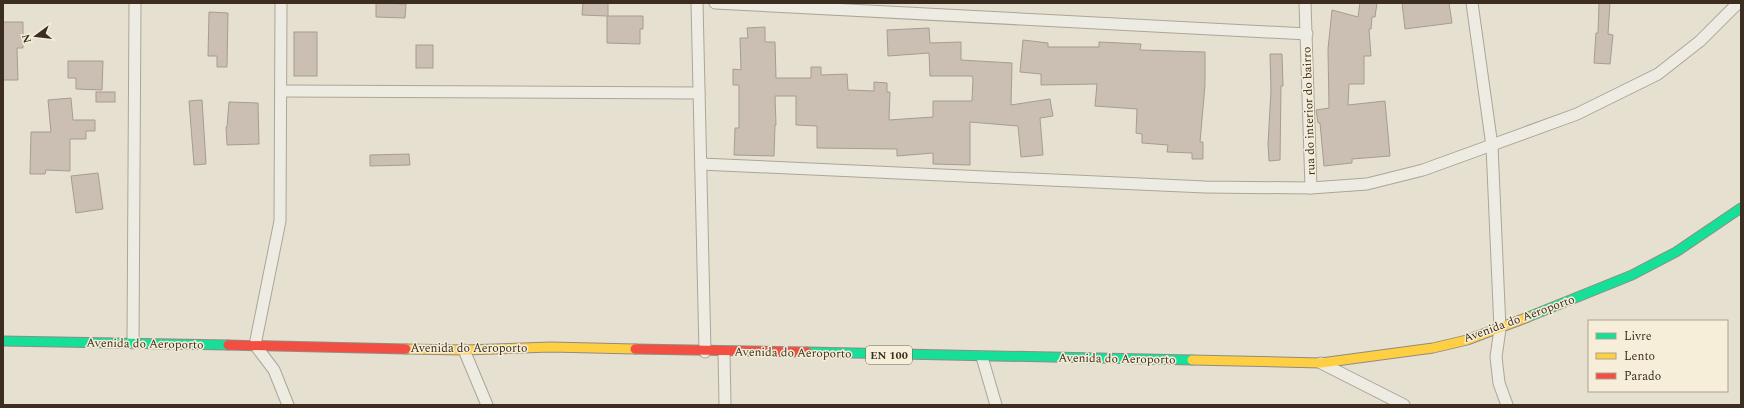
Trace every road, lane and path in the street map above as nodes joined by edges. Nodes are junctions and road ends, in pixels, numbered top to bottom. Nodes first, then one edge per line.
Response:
1 (135, 3) edge
2 (281, 3) edge
3 (697, 3) edge
4 (714, 3) edge
5 (1305, 3) edge
6 (1472, 3) edge
7 (1738, 3) edge
8 (1307, 34) junction
9 (281, 91) junction
10 (699, 93) junction
11 (1492, 146) junction
12 (700, 164) junction
13 (1311, 188) junction
14 (1741, 208) edge
15 (1500, 329) junction
16 (3, 341) edge
17 (133, 343) junction
18 (255, 346) junction
19 (464, 350) junction
20 (705, 352) junction
21 (724, 352) junction
22 (982, 357) junction
23 (1321, 363) junction
24 (288, 405) edge
25 (487, 405) edge
26 (725, 405) edge
27 (996, 405) edge
28 (1404, 405) edge
29 (1507, 405) edge

1 - 17 street
2 - 9 street
3 - 10 street
4 - 8 street
5 - 8 street, rua do interior do bairro
6 - 11 street
7 - 11 street
8 - 13 street, rua do interior do bairro
9 - 10 street
9 - 18 street
10 - 12 street
11 - 13 street
11 - 15 street
12 - 13 street
12 - 20 street
14 - 15 main road, Avenida do Aeroporto / EN 100
15 - 23 main road, Avenida do Aeroporto / EN 100
15 - 29 street
16 - 17 main road, Avenida do Aeroporto / EN 100
17 - 18 main road, Avenida do Aeroporto / EN 100
18 - 19 main road, Avenida do Aeroporto / EN 100
18 - 24 street
19 - 20 main road, Avenida do Aeroporto / EN 100
19 - 25 street
20 - 21 main road, Avenida do Aeroporto / EN 100
21 - 22 main road, Avenida do Aeroporto / EN 100
21 - 26 street
22 - 23 main road, Avenida do Aeroporto / EN 100
22 - 27 street
23 - 28 street

